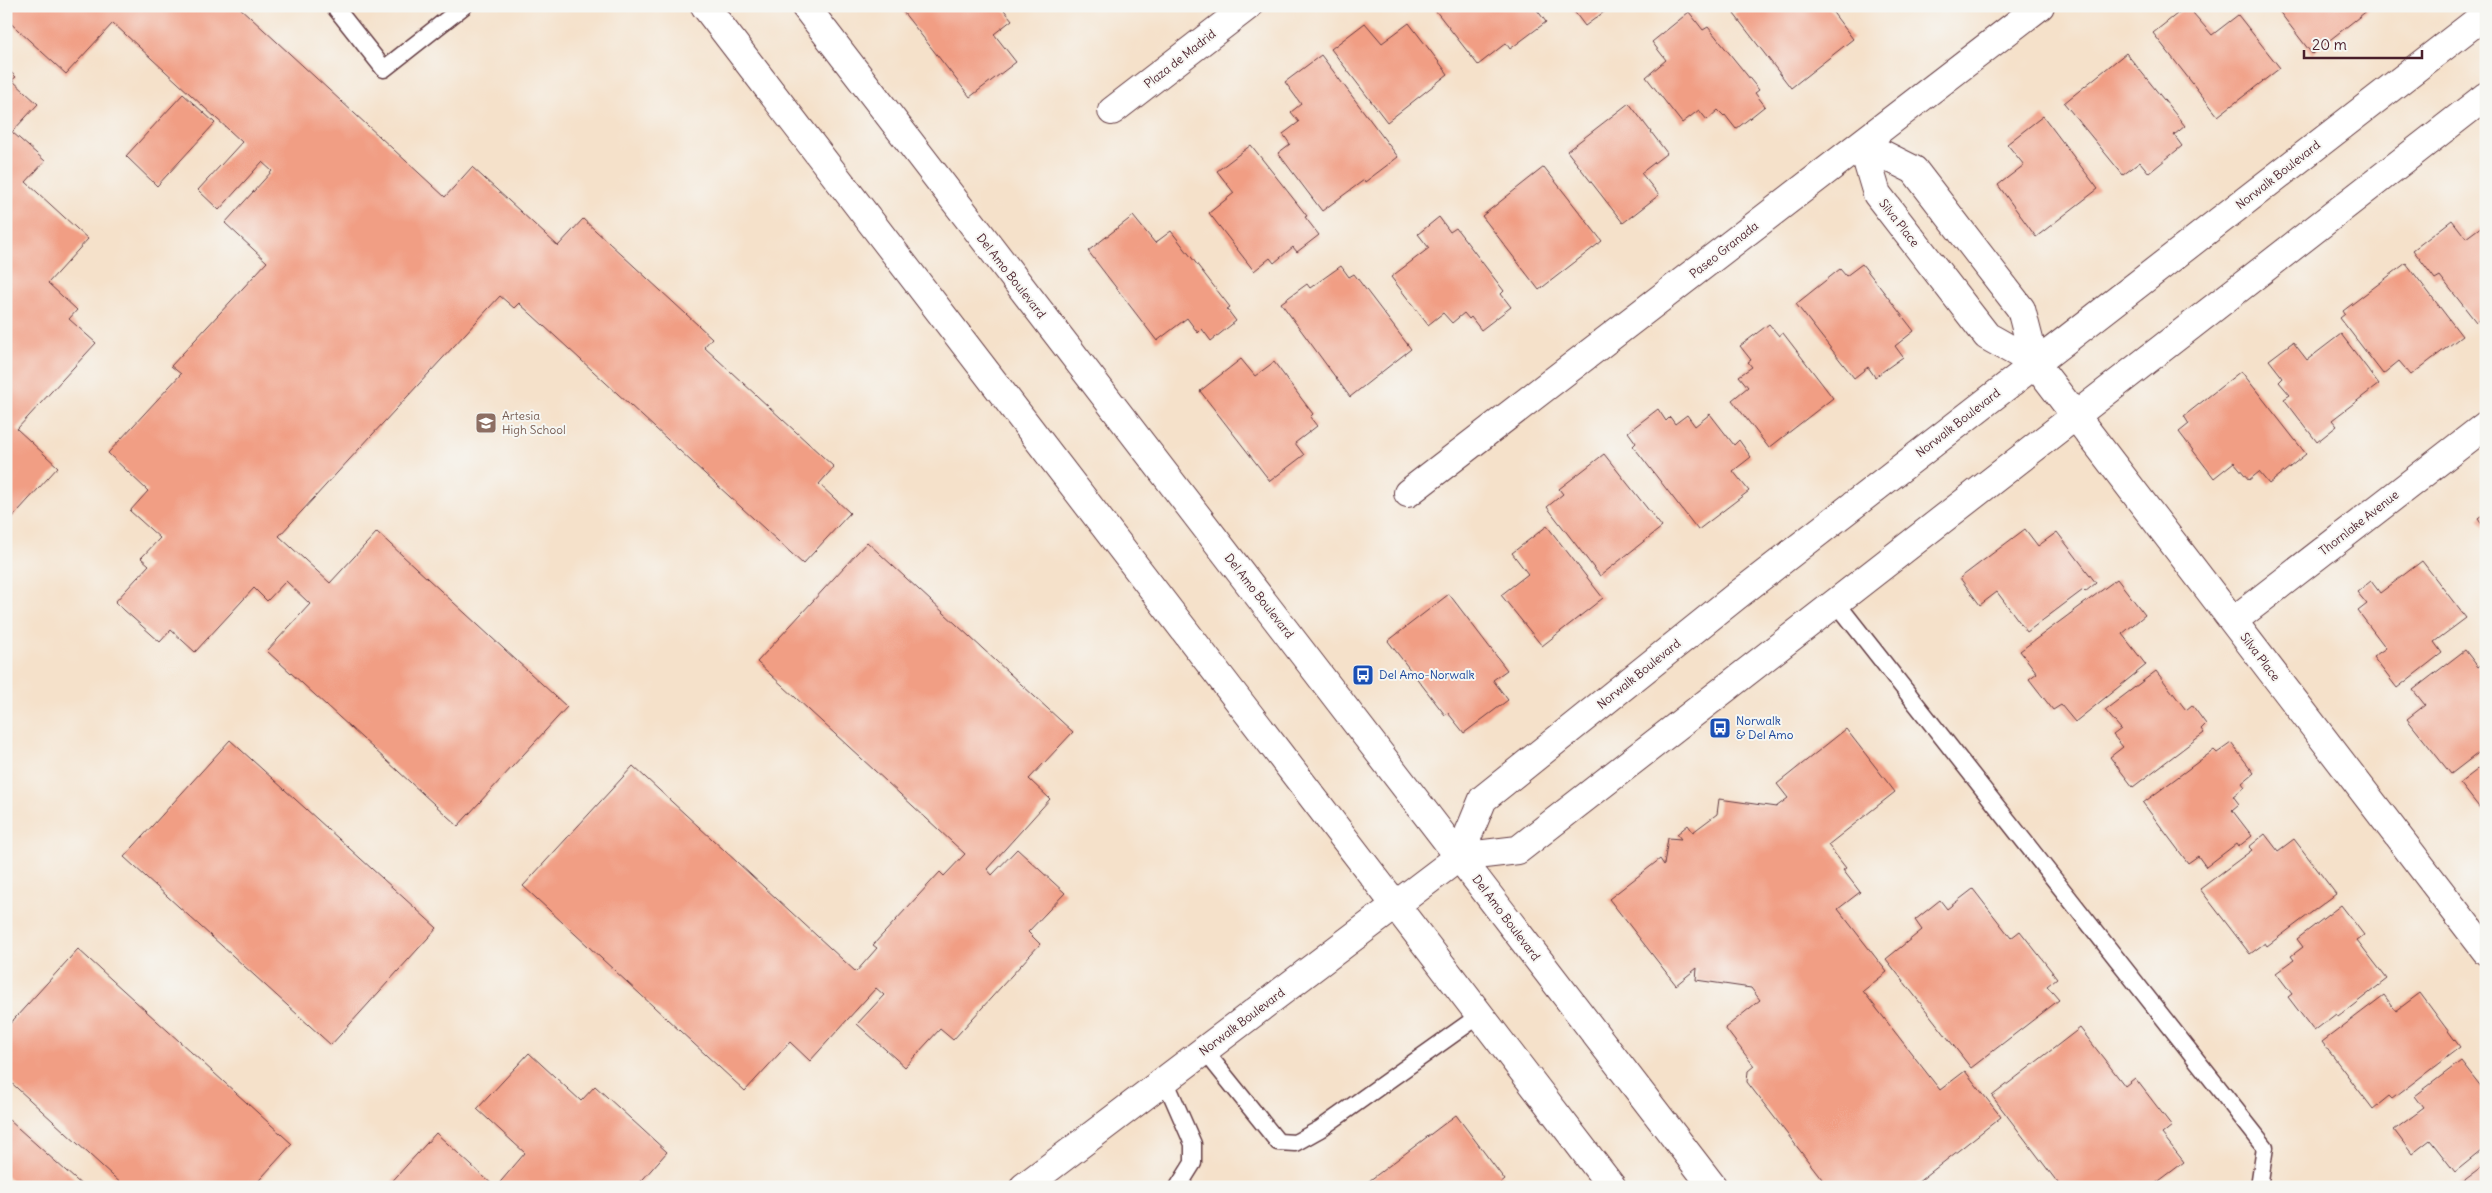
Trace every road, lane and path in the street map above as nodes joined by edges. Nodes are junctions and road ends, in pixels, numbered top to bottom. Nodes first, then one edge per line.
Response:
1 (334, 6) edge
2 (464, 6) edge
3 (705, 6) edge
4 (805, 6) edge
5 (1248, 6) edge
6 (2040, 6) edge
7 (2486, 14) edge
8 (2486, 96) edge
9 (1112, 112) dead end
10 (1862, 144) junction
11 (2035, 363) junction
12 (2075, 414) junction
13 (2486, 425) edge
14 (1408, 493) dead end
15 (1835, 601) junction
16 (2233, 621) junction
17 (1459, 857) junction
18 (1396, 905) junction
19 (2486, 951) edge
20 (1480, 1015) junction
21 (1204, 1050) junction
22 (1165, 1080) junction
23 (1024, 1187) edge
24 (1178, 1187) edge
25 (1612, 1187) edge
26 (1713, 1187) edge
27 (2259, 1187) edge

1 - 2 lane
3 - 18 main road
4 - 17 main road, Del Amo Boulevard
5 - 9 main road, Plaza de Madrid
6 - 10 main road, Paseo Granada
7 - 11 main road, Norwalk Boulevard
8 - 12 main road
10 - 11 main road, Silva Place
10 - 11 main road, Silva Place
10 - 14 main road, Paseo Granada
11 - 12 main road, Silva Place
11 - 17 main road, Norwalk Boulevard
12 - 15 main road
12 - 16 main road, Silva Place
13 - 16 main road, Thornlake Avenue
15 - 17 main road
15 - 27 lane
16 - 19 main road, Silva Place
17 - 18 main road, Norwalk Boulevard
17 - 26 main road, Del Amo Boulevard
18 - 20 main road
18 - 21 main road, Norwalk Boulevard
20 - 21 lane
20 - 25 main road
21 - 22 main road, Norwalk Boulevard
22 - 23 main road, Norwalk Boulevard
22 - 24 lane

